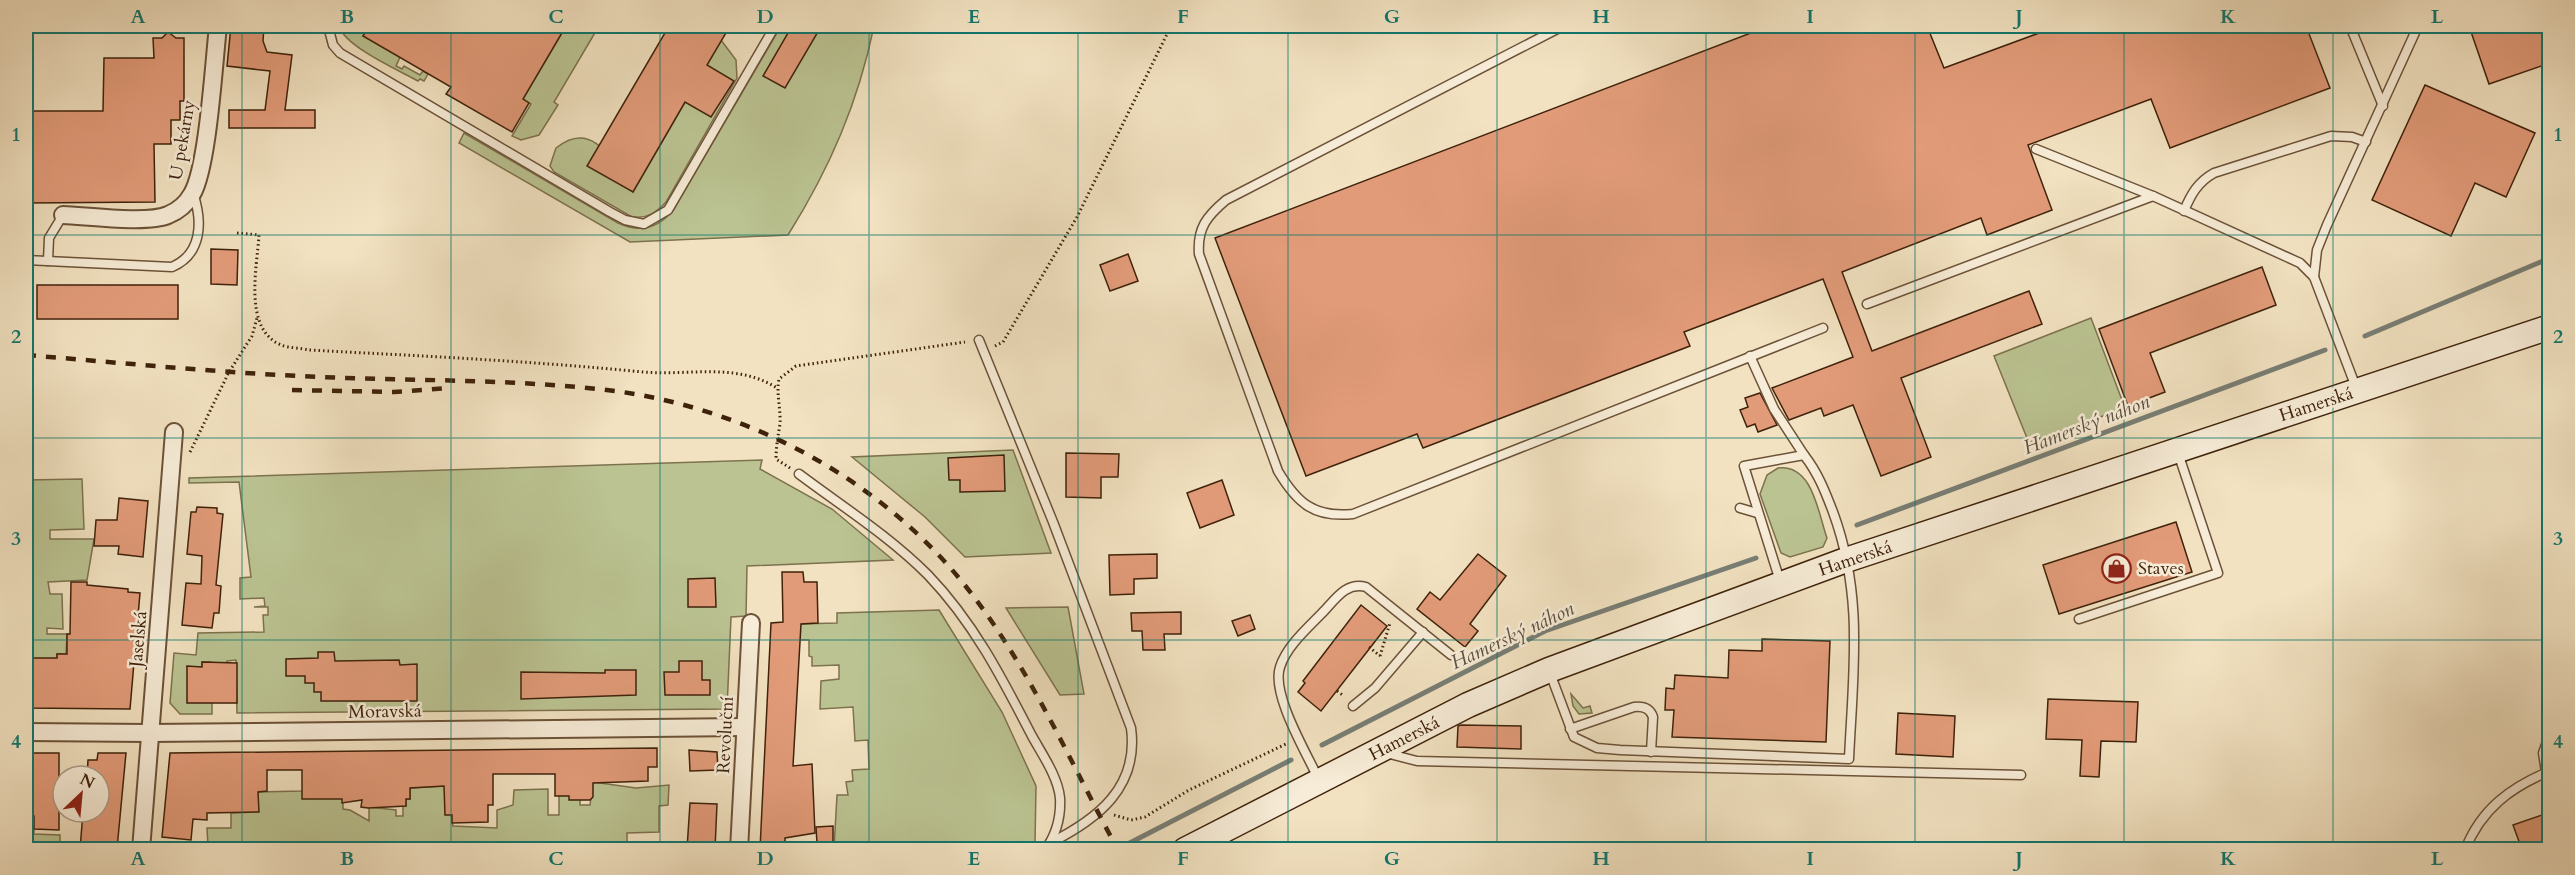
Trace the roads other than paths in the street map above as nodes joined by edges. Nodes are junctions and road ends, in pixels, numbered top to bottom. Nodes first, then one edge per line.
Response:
1 (218, 26) edge
2 (328, 26) edge
3 (775, 26) edge
4 (1563, 26) edge
5 (2350, 26) edge
6 (2418, 26) edge
7 (2383, 106) junction
8 (2366, 142) junction
9 (2036, 148) dead end
10 (193, 193) junction
11 (2153, 196) junction
12 (2184, 211) junction
13 (63, 215) joint
14 (26, 260) edge
15 (48, 261) junction
16 (2314, 277) junction
17 (1867, 304) dead end
18 (2550, 327) edge
19 (1823, 328) dead end
20 (979, 340) road end
21 (1750, 356) junction
22 (2357, 390) junction
23 (174, 432) dead end
24 (2177, 450) junction
25 (1804, 454) junction
26 (799, 474) road end
27 (1740, 508) dead end
28 (1757, 513) junction
29 (1846, 560) junction
30 (1781, 584) junction
31 (2079, 619) dead end
32 (751, 623) dead end
33 (1423, 632) junction
34 (1451, 655) dead end
35 (1549, 670) junction
36 (1353, 706) dead end
37 (744, 727) junction
38 (1570, 729) junction
39 (26, 732) edge
40 (2550, 733) edge
41 (149, 734) junction
42 (1379, 751) junction
43 (1651, 752) junction
44 (2548, 771) edge
45 (2021, 775) dead end
46 (1319, 781) junction
47 (1047, 846) edge
48 (141, 849) edge
49 (739, 849) edge
50 (1185, 849) edge
51 (2465, 849) edge

1 - 10 street, U pekárny
2 - 3 lane
4 - 21 lane
5 - 7 lane
6 - 7 lane
7 - 8 lane
8 - 12 lane
8 - 16 lane
9 - 11 lane
10 - 13 street, U pekárny
10 - 15 lane
11 - 12 lane
11 - 17 lane
12 - 16 lane
13 - 15 lane
14 - 15 lane
16 - 22 lane
18 - 22 street, Hamerská
19 - 21 lane
20 - 47 lane
21 - 25 lane
22 - 24 street, Hamerská
23 - 41 street, Jaselská
24 - 29 street, Hamerská
24 - 31 lane
25 - 28 lane
25 - 29 lane
26 - 47 lane
27 - 28 lane
28 - 30 lane
29 - 30 street, Hamerská
29 - 43 lane
30 - 35 street, Hamerská
32 - 37 street, Revoluční
33 - 34 lane
33 - 36 lane
33 - 46 lane
35 - 38 lane
35 - 42 street, Hamerská
37 - 41 street, Moravská
37 - 49 street, Revoluční
38 - 43 lane
38 - 43 lane
39 - 41 street, Moravská
40 - 44 lane
41 - 48 street, Jaselská
42 - 45 lane
42 - 46 street, Hamerská
44 - 51 lane
46 - 50 street, Hamerská

